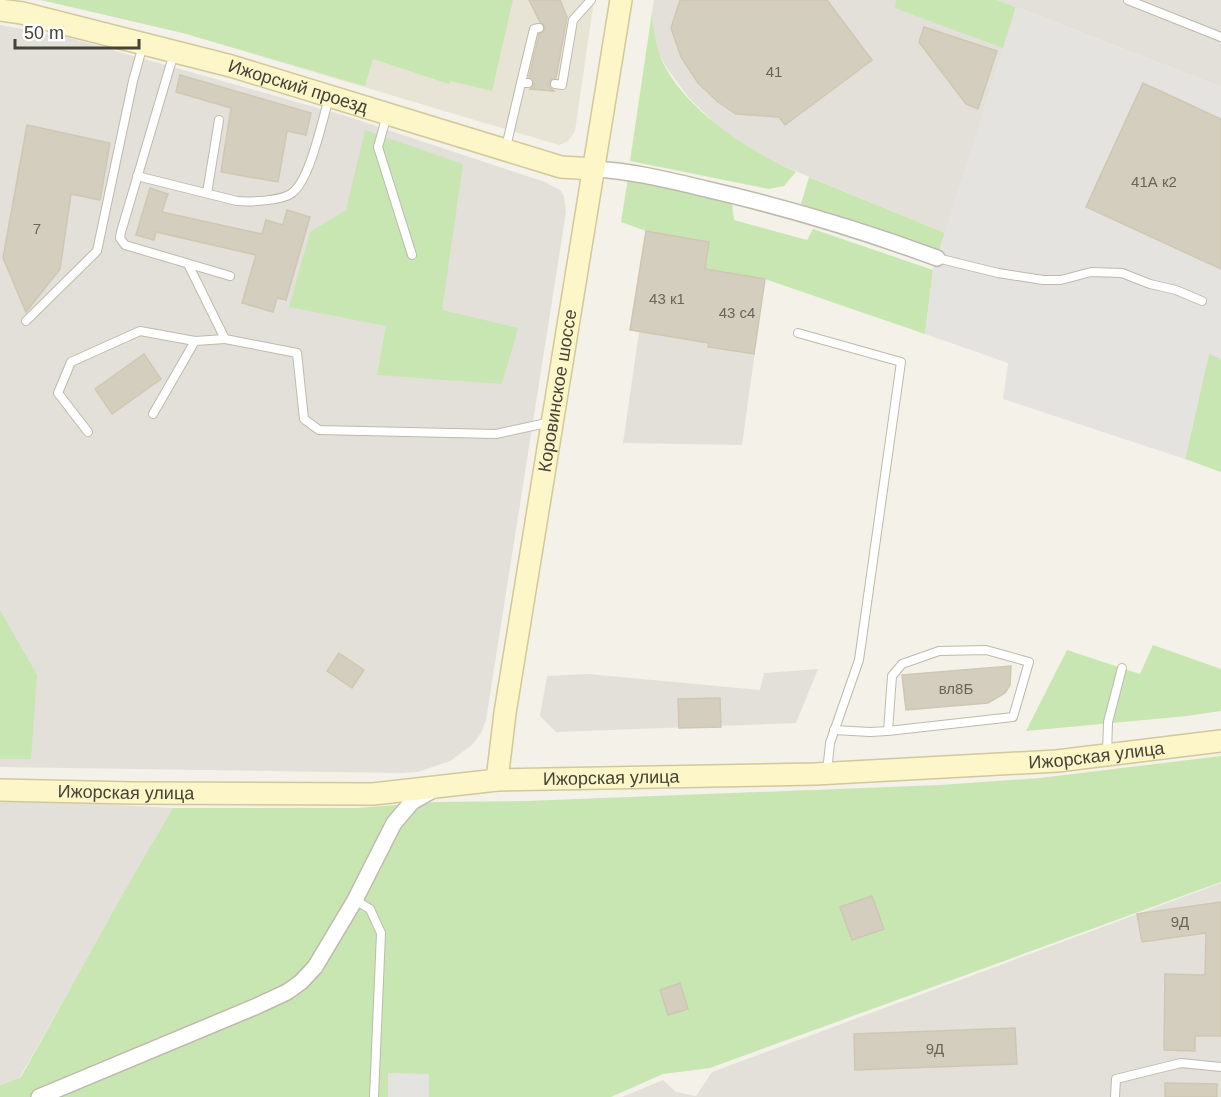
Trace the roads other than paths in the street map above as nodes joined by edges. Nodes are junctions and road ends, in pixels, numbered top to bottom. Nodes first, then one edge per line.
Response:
1 (591, 0) edge
2 (621, 0) edge
3 (1128, 0) edge
4 (0, 10) edge
5 (539, 28) dead end
6 (1221, 37) edge
7 (144, 43) junction
8 (175, 51) junction
9 (555, 84) dead end
10 (330, 95) junction
11 (387, 113) junction
12 (219, 120) dead end
13 (506, 149) junction
14 (594, 169) junction
15 (137, 176) junction
16 (207, 193) junction
17 (412, 255) dead end
18 (937, 258) joint
19 (188, 264) junction
20 (230, 276) dead end
21 (1202, 301) dead end
22 (26, 321) dead end
23 (798, 333) dead end
24 (225, 339) junction
25 (195, 341) junction
26 (153, 414) dead end
27 (552, 422) junction
28 (88, 432) dead end
29 (1122, 668) dead end
30 (834, 730) junction
31 (888, 731) junction
32 (1221, 741) edge
33 (1107, 755) junction
34 (826, 773) junction
35 (497, 780) junction
36 (436, 788) junction
37 (0, 790) edge
38 (355, 900) junction
39 (1221, 1067) edge
40 (39, 1097) edge
41 (374, 1097) edge
42 (1116, 1097) edge

1 - 9 lane
2 - 14 main road, Коровинское шоссе
3 - 6 lane
4 - 7 main road, Ижорский проезд
5 - 13 lane
7 - 8 main road, Ижорский проезд
7 - 22 lane
8 - 10 main road, Ижорский проезд
8 - 15 lane
10 - 11 main road, Ижорский проезд
10 - 16 lane
11 - 13 main road, Ижорский проезд
11 - 17 lane
12 - 16 lane
13 - 14 main road, Ижорский проезд
14 - 18 street
14 - 27 main road, Коровинское шоссе
15 - 16 lane
15 - 19 lane
18 - 21 lane
19 - 20 lane
19 - 24 lane
23 - 30 lane
24 - 25 lane
24 - 27 lane
25 - 26 lane
25 - 28 lane
27 - 35 main road, Коровинское шоссе
29 - 33 lane
30 - 31 lane
30 - 34 lane
31 - 31 lane
32 - 33 main road, Ижорская улица
33 - 34 main road, Ижорская улица
34 - 35 main road, Ижорская улица
35 - 36 main road, Ижорская улица
36 - 37 main road, Ижорская улица
36 - 38 street
38 - 40 street
38 - 41 lane
39 - 42 lane

